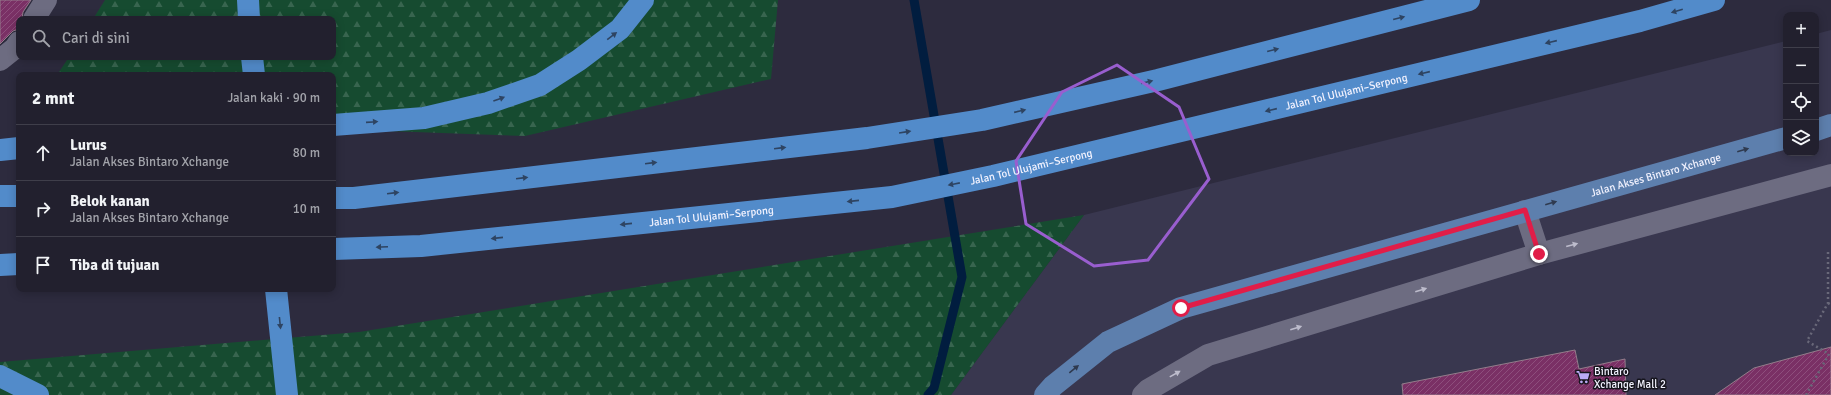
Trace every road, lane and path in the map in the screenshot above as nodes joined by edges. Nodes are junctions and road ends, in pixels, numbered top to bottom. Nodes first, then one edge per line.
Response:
1 (46, 0) edge
2 (248, 0) edge
3 (643, 0) edge
4 (1469, 0) edge
5 (1714, 0) edge
6 (36, 16) edge
7 (249, 16) edge
8 (16, 46) edge
9 (0, 60) edge
10 (252, 60) edge
11 (254, 72) edge
12 (336, 125) edge
13 (1831, 125) edge
14 (1819, 129) edge
15 (1783, 139) edge
16 (16, 148) edge
17 (0, 150) edge
18 (1831, 175) edge
19 (0, 196) edge
20 (16, 196) edge
21 (336, 198) edge
22 (1525, 210) junction
23 (336, 249) edge
24 (1828, 252) dead end
25 (1539, 254) junction
26 (16, 264) edge
27 (0, 265) edge
28 (276, 292) edge
29 (1828, 303) junction
30 (1831, 305) edge
31 (0, 376) edge
32 (38, 395) edge
33 (287, 395) edge
34 (1046, 395) edge
35 (1143, 395) edge
36 (1806, 395) edge

1 - 6 street
2 - 7 highway
12 -> 3 highway
21 -> 4 highway
5 -> 23 highway, Jalan Tol Ulujami–Serpong
8 - 9 street
10 - 11 highway
13 - 14 main road
22 -> 15 main road, Jalan Akses Bintaro Xchange
16 - 17 highway
25 -> 18 street
19 - 20 highway
22 - 25 street
34 -> 22 main road, Jalan Akses Bintaro Xchange
24 - 29 path
35 -> 25 street
26 - 27 highway
28 -> 33 highway
29 - 30 path
29 - 36 path
31 - 32 highway

